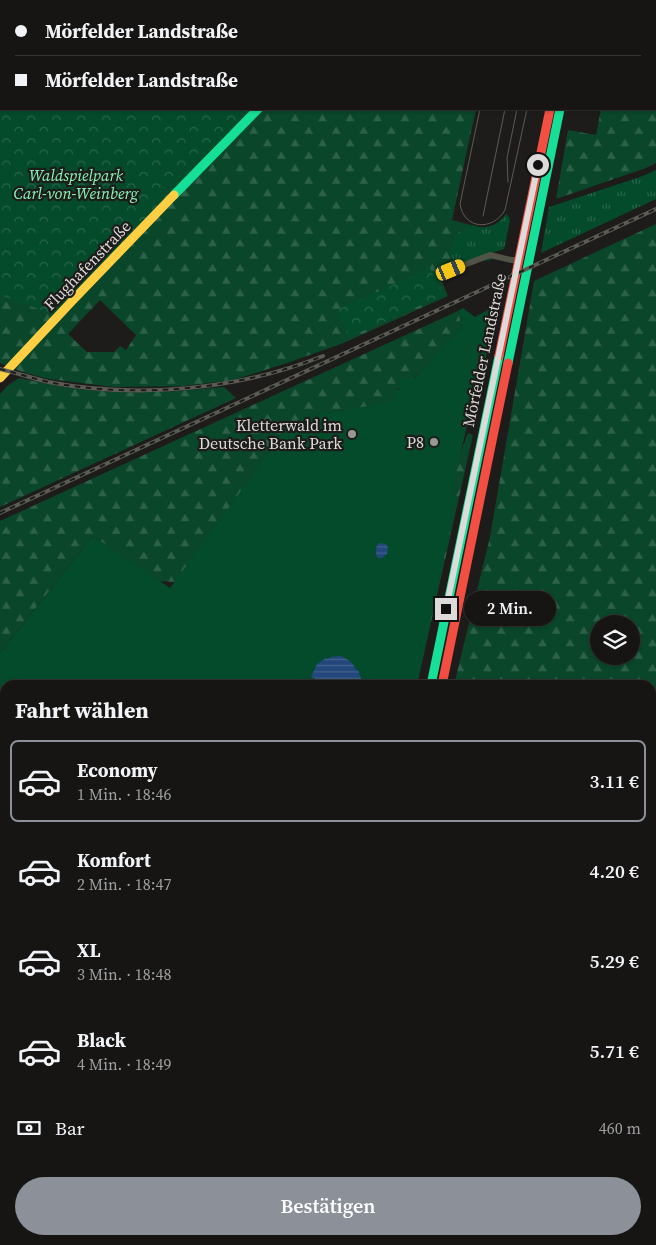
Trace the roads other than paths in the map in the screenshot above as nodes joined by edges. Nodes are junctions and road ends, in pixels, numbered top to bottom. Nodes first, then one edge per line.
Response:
1 (257, 110) edge
2 (550, 110) edge
3 (560, 110) edge
4 (518, 260) junction
5 (451, 270) dead end
6 (0, 378) edge
7 (432, 680) edge
8 (443, 680) edge

1 - 6 main road, Flughafenstraße
2 - 4 main road, Mörfelder Landstraße
3 - 8 main road, Mörfelder Landstraße
4 - 5 street
4 - 7 main road, Mörfelder Landstraße

